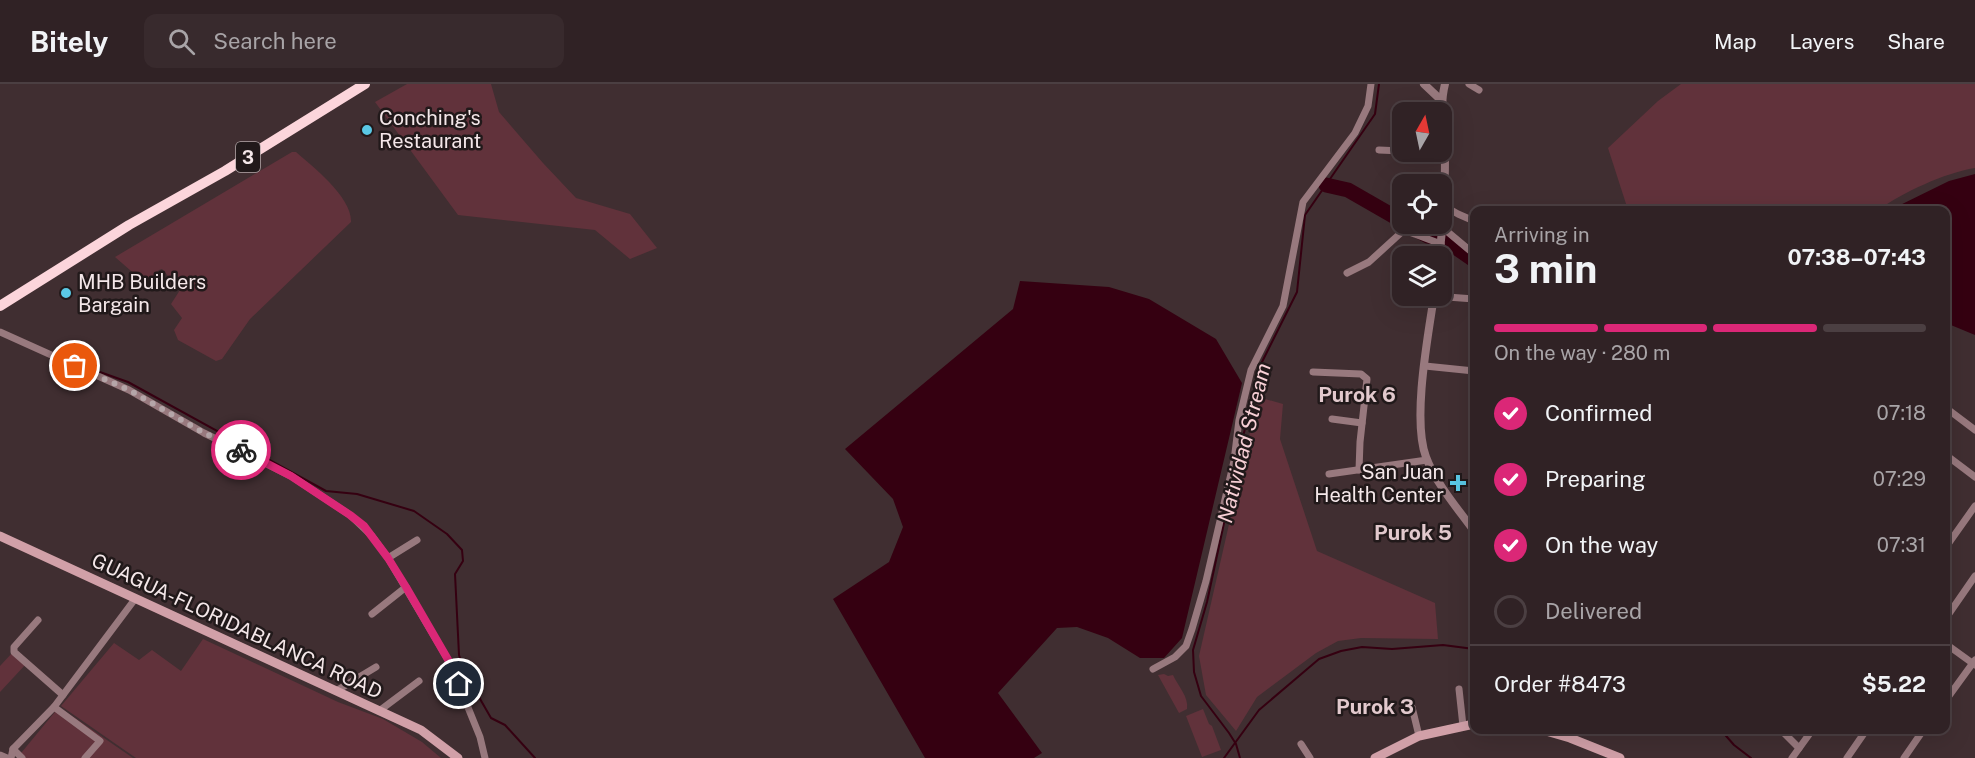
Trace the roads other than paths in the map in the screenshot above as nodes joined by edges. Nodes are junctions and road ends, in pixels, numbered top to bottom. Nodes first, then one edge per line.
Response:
1 (365, 84) edge
2 (1371, 84) edge
3 (1424, 84) edge
4 (1445, 84) edge
5 (1469, 84) edge
6 (1479, 90) dead end
7 (1442, 101) joint
8 (1379, 150) dead end
9 (1392, 151) edge
10 (1452, 211) edge
11 (1470, 219) edge
12 (1442, 236) junction
13 (1440, 246) edge
14 (1470, 252) edge
15 (1347, 273) dead end
16 (1452, 297) edge
17 (1470, 299) edge
18 (0, 306) edge
19 (1433, 306) edge
20 (0, 332) edge
21 (1425, 366) junction
22 (1470, 371) edge
23 (1313, 372) dead end
24 (1950, 411) edge
25 (1332, 419) dead end
26 (1362, 423) junction
27 (1975, 430) edge
28 (1950, 458) edge
29 (1427, 460) junction
30 (1359, 470) junction
31 (1329, 474) dead end
32 (1975, 477) edge
33 (1975, 506) edge
34 (1470, 525) edge
35 (0, 536) edge
36 (417, 540) dead end
37 (1950, 541) edge
38 (388, 558) junction
39 (1975, 576) edge
40 (406, 587) junction
41 (135, 599) junction
42 (1950, 612) edge
43 (372, 614) dead end
44 (38, 620) dead end
45 (1950, 647) edge
46 (1974, 663) edge
47 (376, 667) dead end
48 (1154, 669) dead end
49 (419, 681) dead end
50 (1459, 689) dead end
51 (336, 691) junction
52 (63, 695) junction
53 (1950, 695) edge
54 (54, 707) junction
55 (1412, 707) dead end
56 (379, 711) junction
57 (1470, 725) edge
58 (1462, 726) junction
59 (1556, 734) edge
60 (1785, 734) edge
61 (1809, 734) edge
62 (1864, 734) edge
63 (1921, 734) edge
64 (1419, 736) junction
65 (1301, 744) dead end
66 (1799, 748) junction
67 (13, 749) junction
68 (1392, 754) edge
69 (0, 755) edge
70 (456, 756) edge
71 (9, 758) edge
72 (22, 758) edge
73 (85, 758) edge
74 (485, 758) edge
75 (1310, 758) edge
76 (1375, 758) edge
77 (1620, 758) edge
78 (1792, 758) edge
79 (1847, 758) edge
80 (1904, 758) edge

1 - 18 highway, 3
2 - 48 street
3 - 7 street
4 - 7 street
5 - 6 street
8 - 9 street
10 - 11 street
12 - 13 street
12 - 14 street
12 - 15 street
16 - 17 street
19 - 21 street
20 - 38 street
21 - 22 street
21 - 29 street
23 - 26 street
24 - 27 street
25 - 26 street
26 - 30 street
28 - 32 street
29 - 30 street
29 - 34 street
30 - 31 street
33 - 37 street
35 - 41 main road, GUAGUA-FLORIDABLANCA ROAD
36 - 38 street
38 - 40 street
39 - 42 street
40 - 43 street
40 - 74 street
41 - 51 main road, GUAGUA-FLORIDABLANCA ROAD
41 - 52 street
44 - 52 street
45 - 46 street
46 - 53 street
47 - 51 street
49 - 56 street
50 - 58 street
51 - 56 main road, GUAGUA-FLORIDABLANCA ROAD
52 - 54 street
54 - 67 street
54 - 73 street
55 - 64 street
56 - 70 main road, GUAGUA-FLORIDABLANCA ROAD
57 - 58 main road
58 - 64 main road
59 - 77 main road
60 - 66 street
61 - 66 street
62 - 79 street
63 - 80 street
64 - 68 main road
65 - 75 street
66 - 78 street
67 - 71 street
67 - 72 street
68 - 76 main road
69 - 71 street

